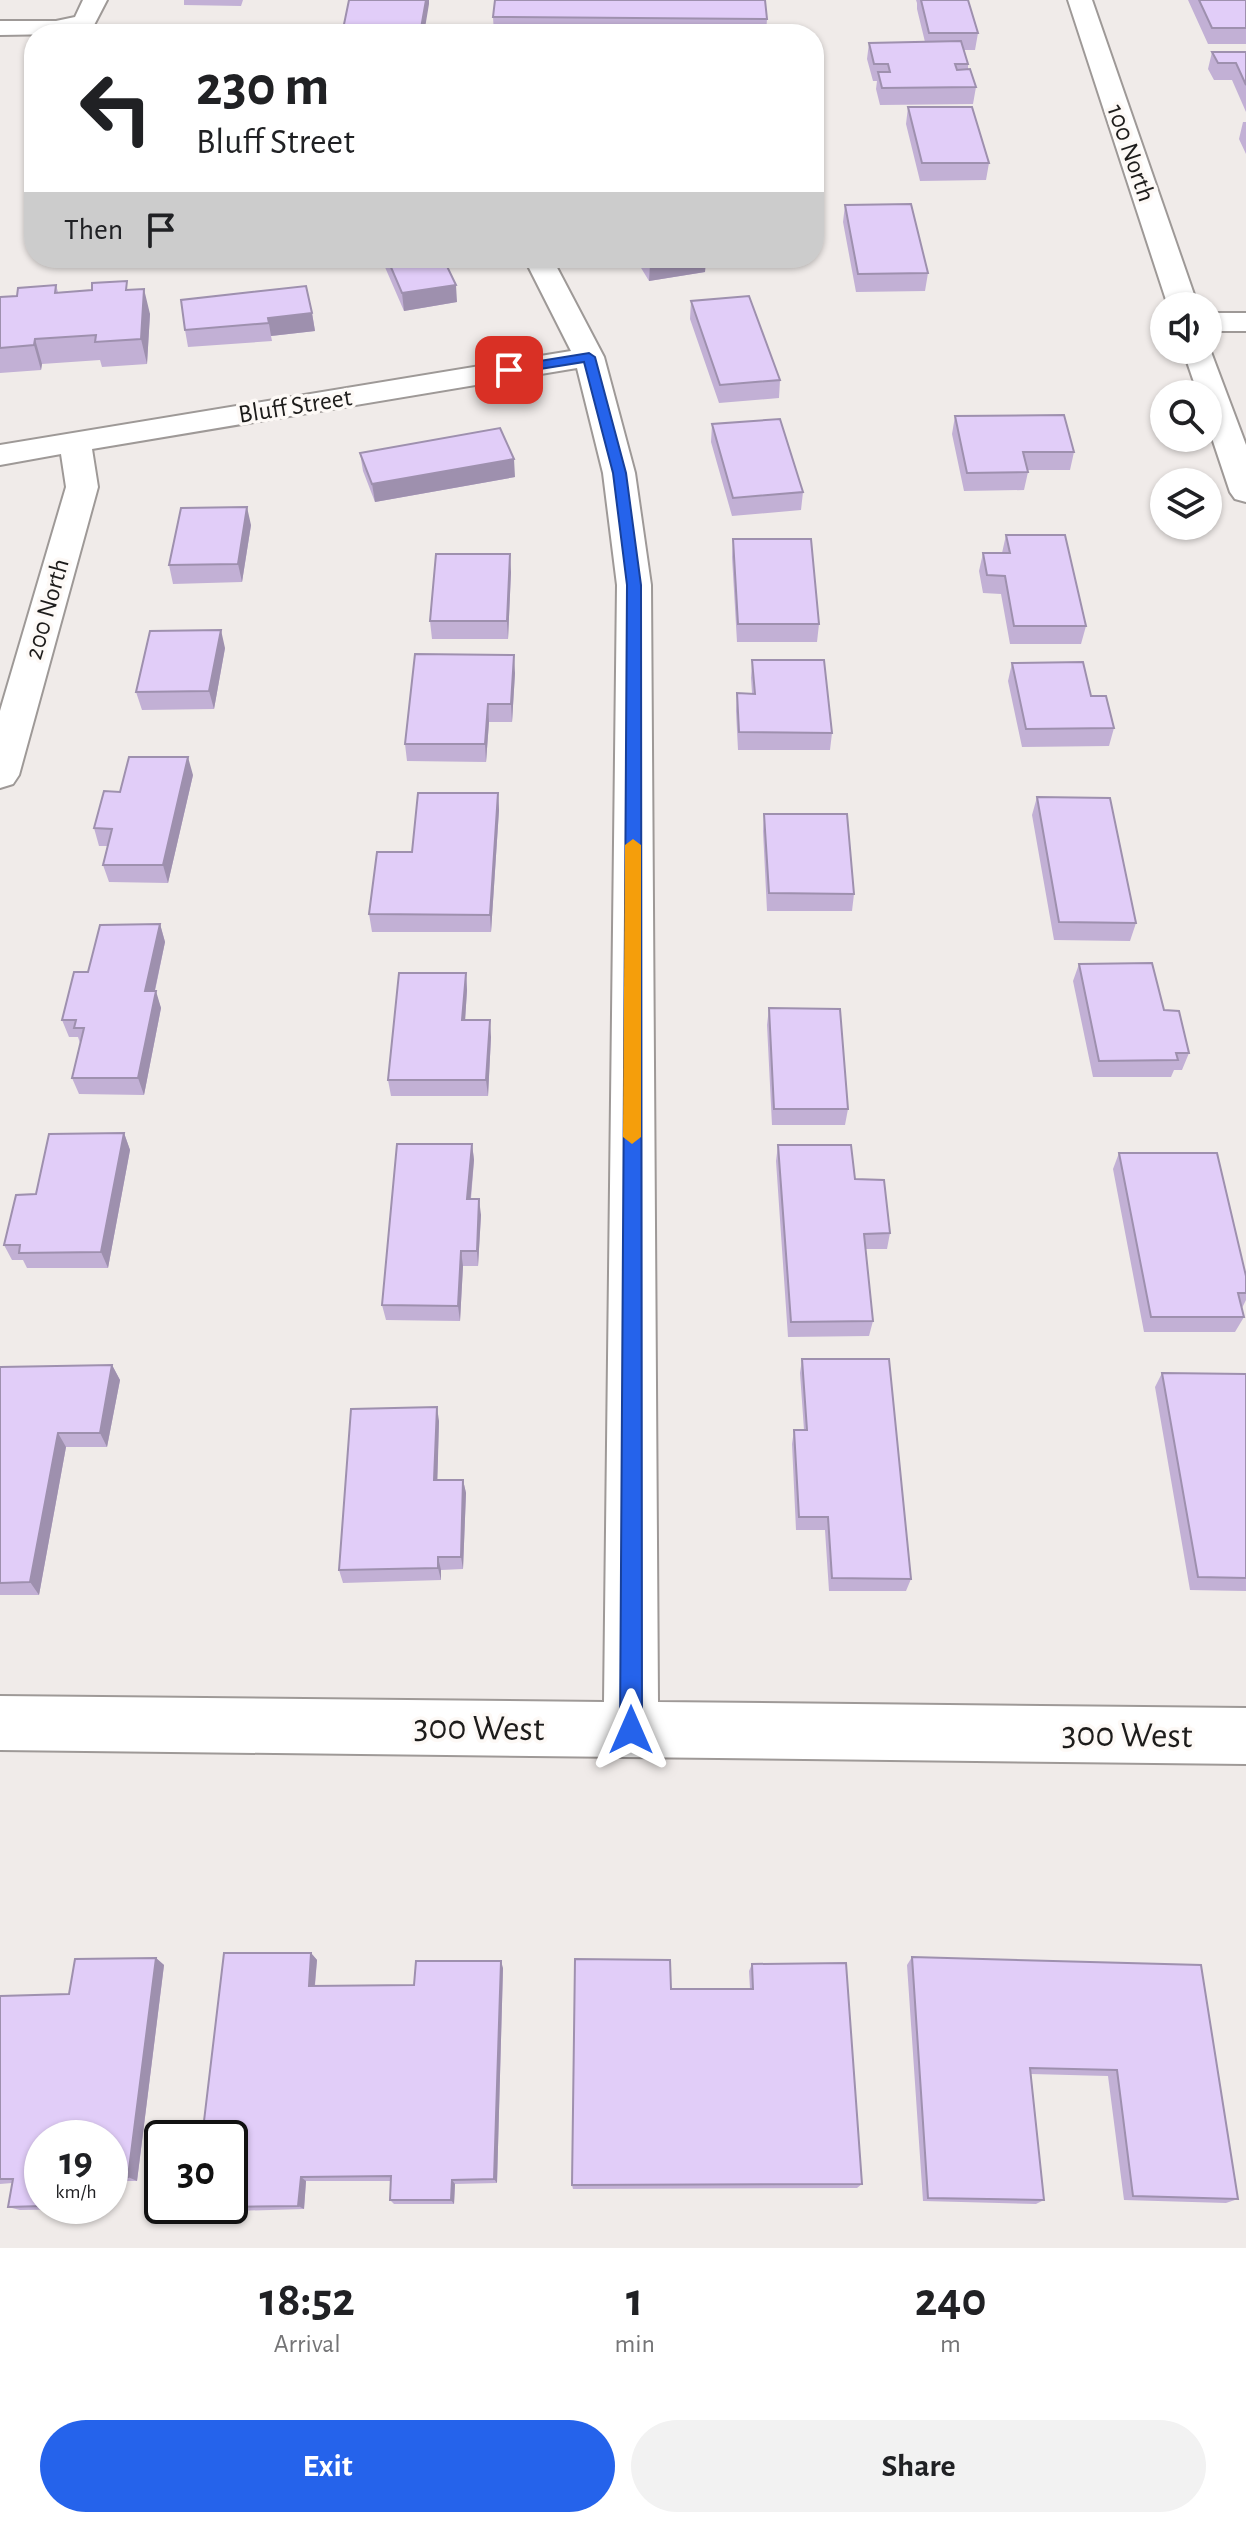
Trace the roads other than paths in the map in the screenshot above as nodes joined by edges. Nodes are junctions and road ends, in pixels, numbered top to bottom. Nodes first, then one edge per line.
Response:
1 (1080, 0) edge
2 (90, 11) edge
3 (64, 24) edge
4 (0, 28) edge
5 (24, 28) edge
6 (543, 268) edge
7 (1178, 292) edge
8 (1222, 322) edge
9 (1246, 322) edge
10 (589, 357) junction
11 (1203, 364) edge
12 (75, 442) junction
13 (0, 455) edge
14 (1246, 492) edge
15 (0, 775) edge
16 (0, 1723) edge
17 (631, 1730) junction
18 (1246, 1736) edge

1 - 7 street, 100 North
2 - 3 street
4 - 5 street
6 - 10 street
8 - 9 street
10 - 12 street, Bluff Street
10 - 17 street
11 - 14 street
12 - 13 street, Bluff Street
12 - 15 street, 200 North
16 - 17 street, 300 West
17 - 18 street, 300 West

